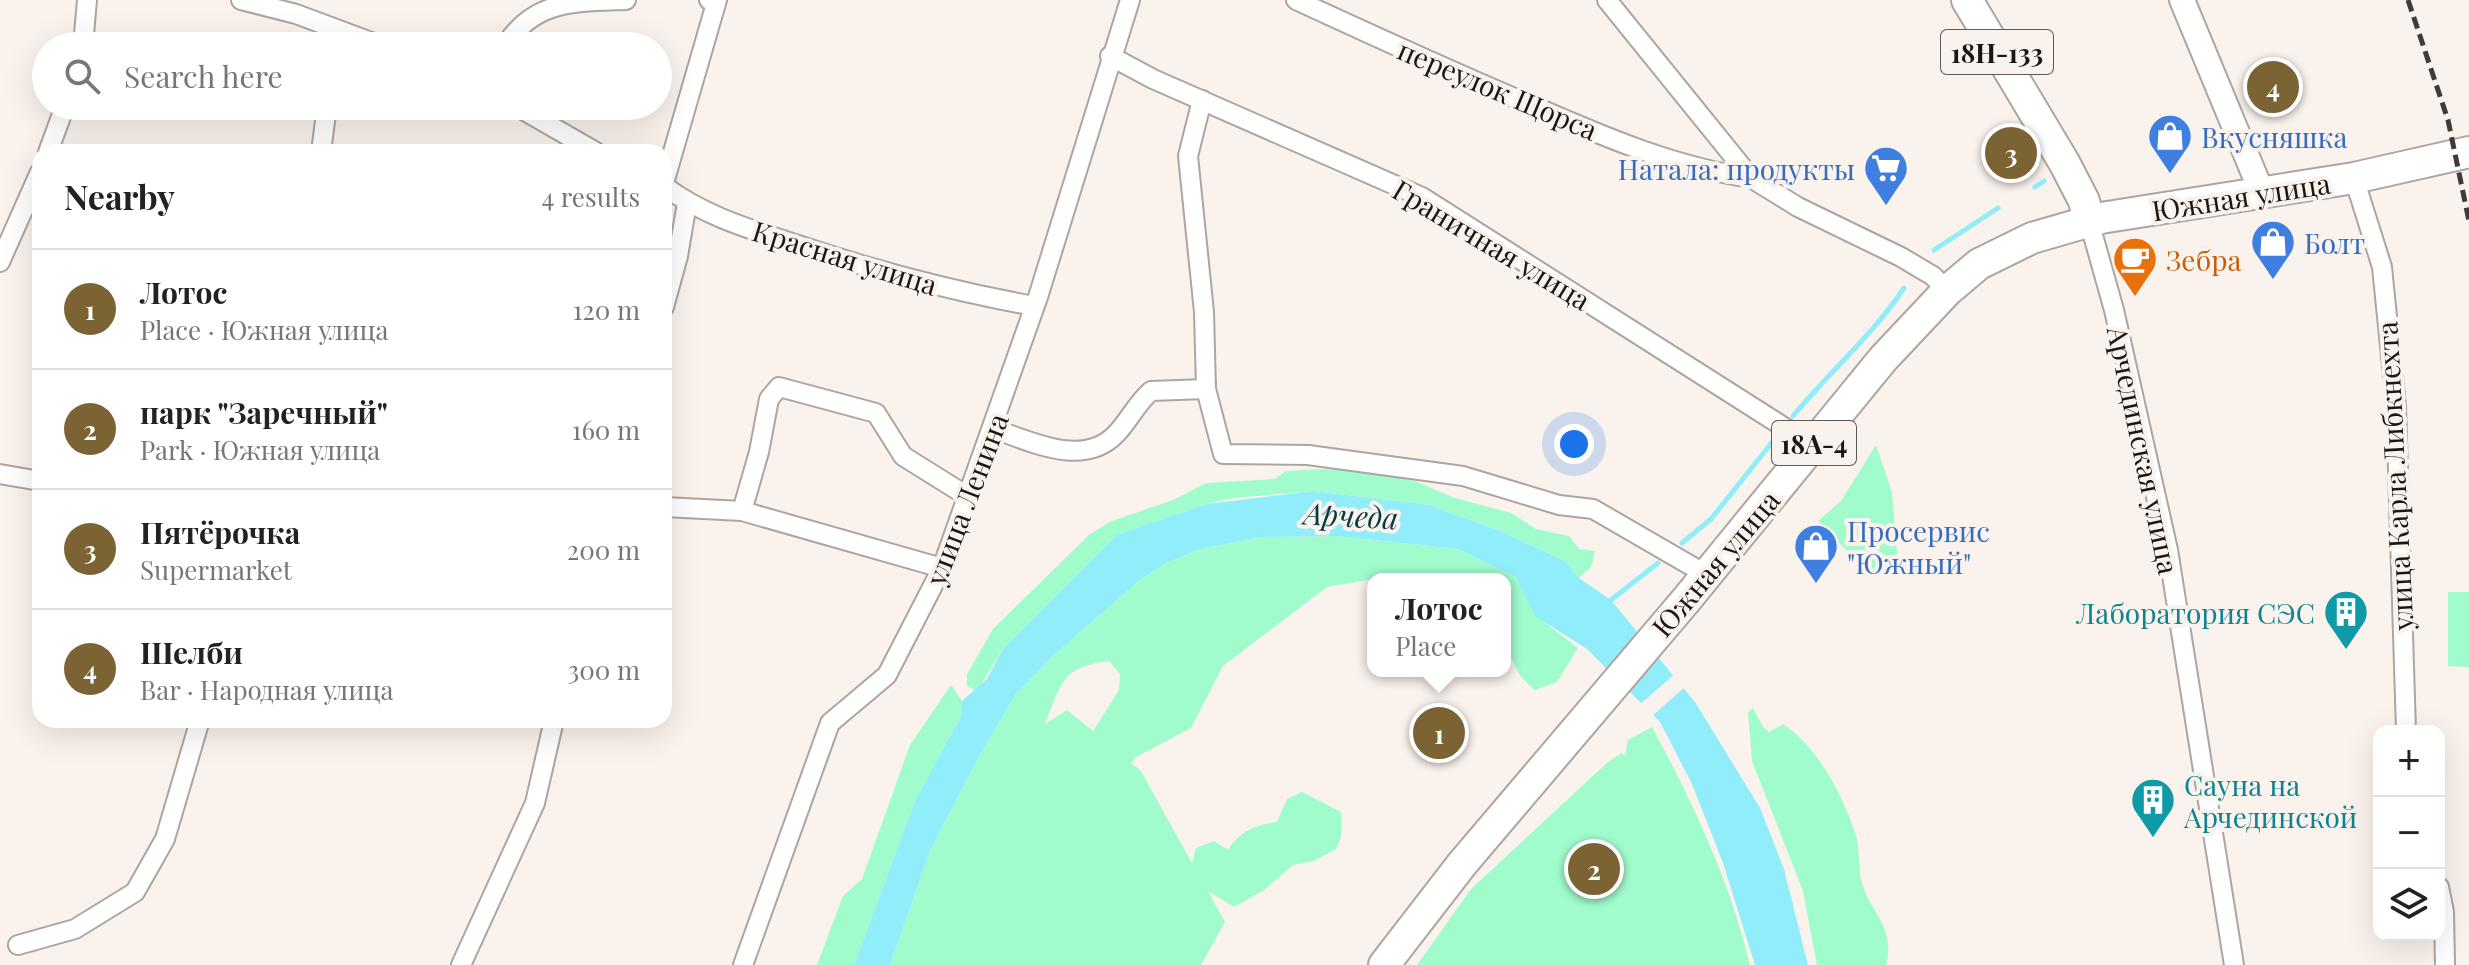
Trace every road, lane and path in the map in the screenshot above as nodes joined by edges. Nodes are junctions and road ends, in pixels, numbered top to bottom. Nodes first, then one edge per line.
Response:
1 (87, 0) edge
2 (241, 0) edge
3 (626, 0) edge
4 (709, 0) edge
5 (1130, 0) edge
6 (1296, 0) edge
7 (1607, 0) edge
8 (1967, 0) edge
9 (2182, 0) edge
10 (84, 32) edge
11 (324, 32) edge
12 (516, 32) edge
13 (1110, 56) junction
14 (1202, 100) junction
15 (60, 120) edge
16 (325, 120) edge
17 (540, 120) edge
18 (51, 144) edge
19 (322, 144) edge
20 (582, 144) edge
21 (2469, 152) edge
22 (672, 156) edge
23 (1751, 178) junction
24 (2354, 178) junction
25 (32, 190) edge
26 (672, 191) edge
27 (2262, 193) junction
28 (687, 203) junction
29 (2089, 221) junction
30 (0, 262) edge
31 (672, 278) edge
32 (1947, 291) junction
33 (1034, 306) junction
34 (1206, 389) junction
35 (994, 429) junction
36 (1812, 445) junction
37 (0, 474) edge
38 (32, 480) edge
39 (967, 496) junction
40 (672, 507) edge
41 (742, 511) junction
42 (942, 568) junction
43 (1707, 575) junction
44 (2406, 725) edge
45 (198, 728) edge
46 (552, 728) edge
47 (2445, 941) edge
48 (18, 945) dead end
49 (461, 965) edge
50 (743, 965) edge
51 (1384, 965) edge
52 (2234, 965) edge
53 (2445, 965) edge

1 - 10 street
2 - 11 street
3 - 12 street
4 - 22 street
5 - 13 street, улица Ленина
6 - 23 street, переулок Щорса
7 - 23 street
8 - 29 main road, 18Н-133
9 - 27 street
13 - 14 street, Граничная улица
13 - 33 street, улица Ленина
14 - 34 street
14 - 36 street, Граничная улица
15 - 18 street
16 - 19 street
17 - 20 street
21 - 24 main road, Южная улица / 18А-4
23 - 32 street
24 - 27 main road, Южная улица / 18А-4
24 - 44 street, улица Карла Либкнехта
25 - 30 street
26 - 28 street, Красная улица
27 - 29 main road, Южная улица / 18А-4
28 - 31 street
28 - 33 street, Красная улица
29 - 32 main road, Южная улица / 18А-4
29 - 52 street, Арчединская улица
32 - 36 main road, Южная улица / 18А-4
33 - 35 street, улица Ленина
34 - 35 street
34 - 43 street
35 - 39 street, улица Ленина
36 - 43 main road, Южная улица / 18А-4
37 - 38 street
39 - 41 street
39 - 42 street, улица Ленина
40 - 41 street
41 - 42 street
42 - 50 street, улица Ленина
43 - 51 main road, Южная улица / 18А-4
45 - 48 street
46 - 49 street
47 - 53 street

